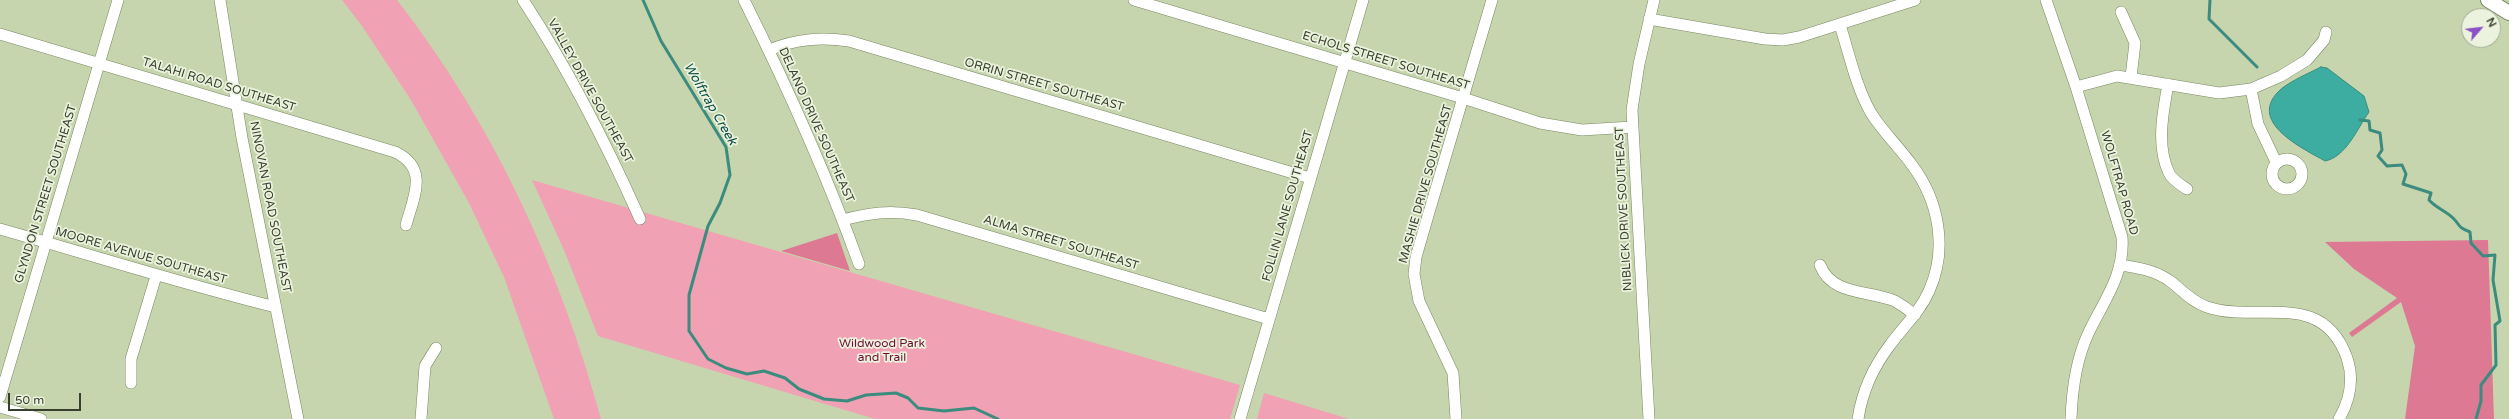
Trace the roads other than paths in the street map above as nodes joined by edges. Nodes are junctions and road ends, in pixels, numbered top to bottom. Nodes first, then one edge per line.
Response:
1 (118, 0) edge
2 (220, 0) edge
3 (523, 0) edge
4 (744, 0) edge
5 (1134, 0) edge
6 (1363, 0) edge
7 (1492, 0) edge
8 (1654, 0) edge
9 (1915, 0) edge
10 (2046, 0) edge
11 (2488, 0) edge
12 (2121, 12) dead end
13 (2509, 13) edge
14 (1649, 19) junction
15 (1840, 24) junction
16 (2326, 32) dead end
17 (0, 34) edge
18 (769, 50) junction
19 (98, 63) junction
20 (1343, 64) junction
21 (2132, 77) junction
22 (2168, 84) junction
23 (2076, 87) junction
24 (2251, 89) junction
25 (1463, 98) junction
26 (238, 104) junction
27 (1632, 127) junction
28 (2276, 162) dead end
29 (1310, 178) junction
30 (2187, 189) dead end
31 (640, 219) dead end
32 (843, 220) junction
33 (406, 225) dead end
34 (0, 229) edge
35 (46, 242) junction
36 (859, 264) dead end
37 (1820, 265) dead end
38 (2121, 265) junction
39 (156, 276) junction
40 (276, 307) junction
41 (1915, 315) junction
42 (1269, 319) junction
43 (436, 348) dead end
44 (131, 383) dead end
45 (0, 397) edge
46 (0, 407) edge
47 (41, 419) edge
48 (298, 419) edge
49 (421, 419) edge
50 (1240, 419) edge
51 (1456, 419) edge
52 (1649, 419) edge
53 (1858, 419) edge
54 (2071, 419) edge
55 (2339, 419) edge

1 - 19 street, GLYNDON STREET SOUTHEAST
2 - 26 street, NINOVAN ROAD SOUTHEAST
3 - 31 street, VALLEY DRIVE SOUTHEAST
4 - 18 street, DELANO DRIVE SOUTHEAST
5 - 20 street, ECHOLS STREET SOUTHEAST
6 - 20 street, FOLLIN LANE SOUTHEAST
7 - 25 street, MASHIE DRIVE SOUTHEAST
8 - 14 street, NIBLICK DRIVE SOUTHEAST
9 - 15 street
10 - 23 street, WOLFTRAP ROAD
11 - 13 main road
12 - 21 street
14 - 15 street
14 - 27 street, NIBLICK DRIVE SOUTHEAST
15 - 41 street
16 - 24 street
17 - 19 street, TALAHI ROAD SOUTHEAST
18 - 29 street, ORRIN STREET SOUTHEAST
18 - 32 street, DELANO DRIVE SOUTHEAST
19 - 26 street, TALAHI ROAD SOUTHEAST
19 - 35 street, GLYNDON STREET SOUTHEAST
20 - 25 street, ECHOLS STREET SOUTHEAST
20 - 29 street, FOLLIN LANE SOUTHEAST
21 - 22 street
21 - 23 street
22 - 24 street
22 - 30 street
23 - 38 street, WOLFTRAP ROAD
24 - 28 street
25 - 27 street, ECHOLS STREET SOUTHEAST
25 - 51 street, MASHIE DRIVE SOUTHEAST
26 - 33 street, TALAHI ROAD SOUTHEAST
26 - 40 street, NINOVAN ROAD SOUTHEAST
27 - 52 street, NIBLICK DRIVE SOUTHEAST
29 - 42 street, FOLLIN LANE SOUTHEAST
32 - 36 street, DELANO DRIVE SOUTHEAST
32 - 42 street, ALMA STREET SOUTHEAST
34 - 35 street, MOORE AVENUE SOUTHEAST
35 - 39 street, MOORE AVENUE SOUTHEAST
35 - 45 street, GLYNDON STREET SOUTHEAST
37 - 41 street
38 - 54 street, WOLFTRAP ROAD
38 - 55 street
39 - 40 street, MOORE AVENUE SOUTHEAST
39 - 44 street
40 - 48 street, NINOVAN ROAD SOUTHEAST
41 - 53 street
42 - 50 street, FOLLIN LANE SOUTHEAST
43 - 49 street
46 - 47 street

